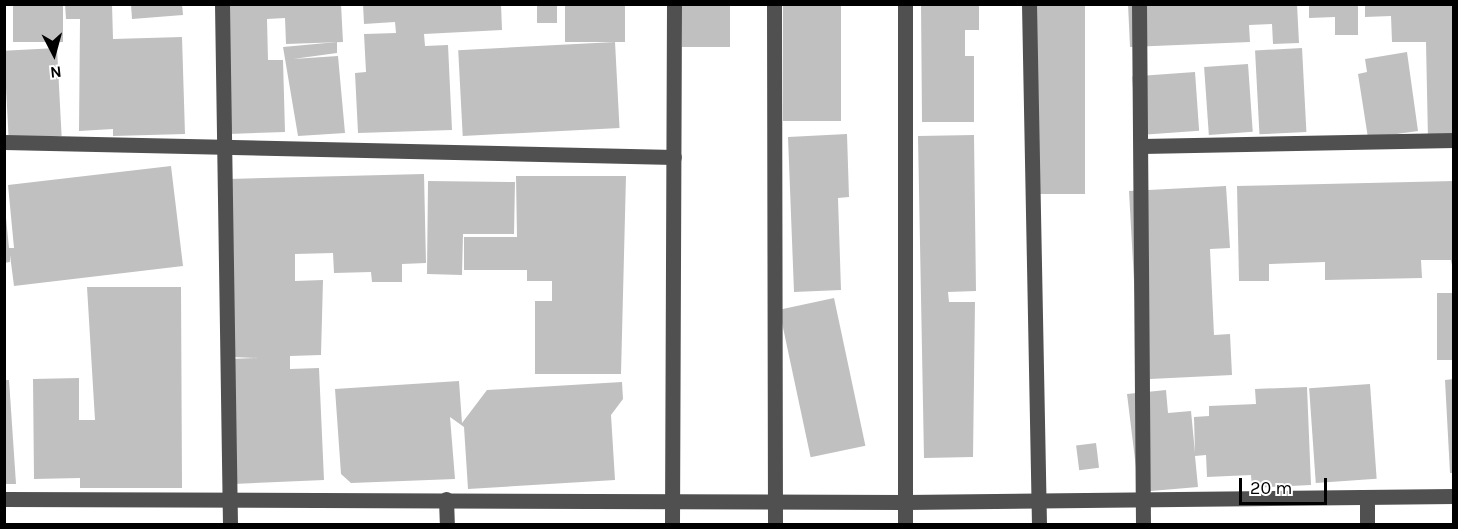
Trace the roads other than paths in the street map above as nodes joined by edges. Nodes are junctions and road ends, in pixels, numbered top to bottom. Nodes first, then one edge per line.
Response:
1 (222, 4) edge
2 (674, 4) edge
3 (774, 4) edge
4 (905, 4) edge
5 (1029, 4) edge
6 (1139, 4) edge
7 (1454, 140) edge
8 (4, 142) edge
9 (1142, 146) junction
10 (229, 150) junction
11 (674, 157) junction
12 (1454, 496) edge
13 (447, 499) junction
14 (1367, 499) junction
15 (4, 500) edge
16 (230, 500) junction
17 (672, 501) junction
18 (1039, 501) junction
19 (1143, 501) junction
20 (774, 502) junction
21 (904, 502) junction
22 (230, 525) edge
23 (447, 525) edge
24 (672, 525) edge
25 (775, 525) edge
26 (904, 525) edge
27 (1039, 525) edge
28 (1143, 525) edge
29 (1367, 525) edge

1 - 10 street
2 - 11 street
3 - 20 street
4 - 21 street
5 - 18 street
6 - 9 street
7 - 9 street
8 - 10 street
9 - 19 street
10 - 11 street
10 - 16 street
11 - 17 street
12 - 14 street
13 - 16 street
13 - 17 street
13 - 23 street
14 - 19 street
14 - 29 street
15 - 16 street
16 - 22 street
17 - 20 street
17 - 24 street
18 - 19 street
18 - 21 street
18 - 27 street
19 - 28 street
20 - 21 street
20 - 25 street
21 - 26 street

